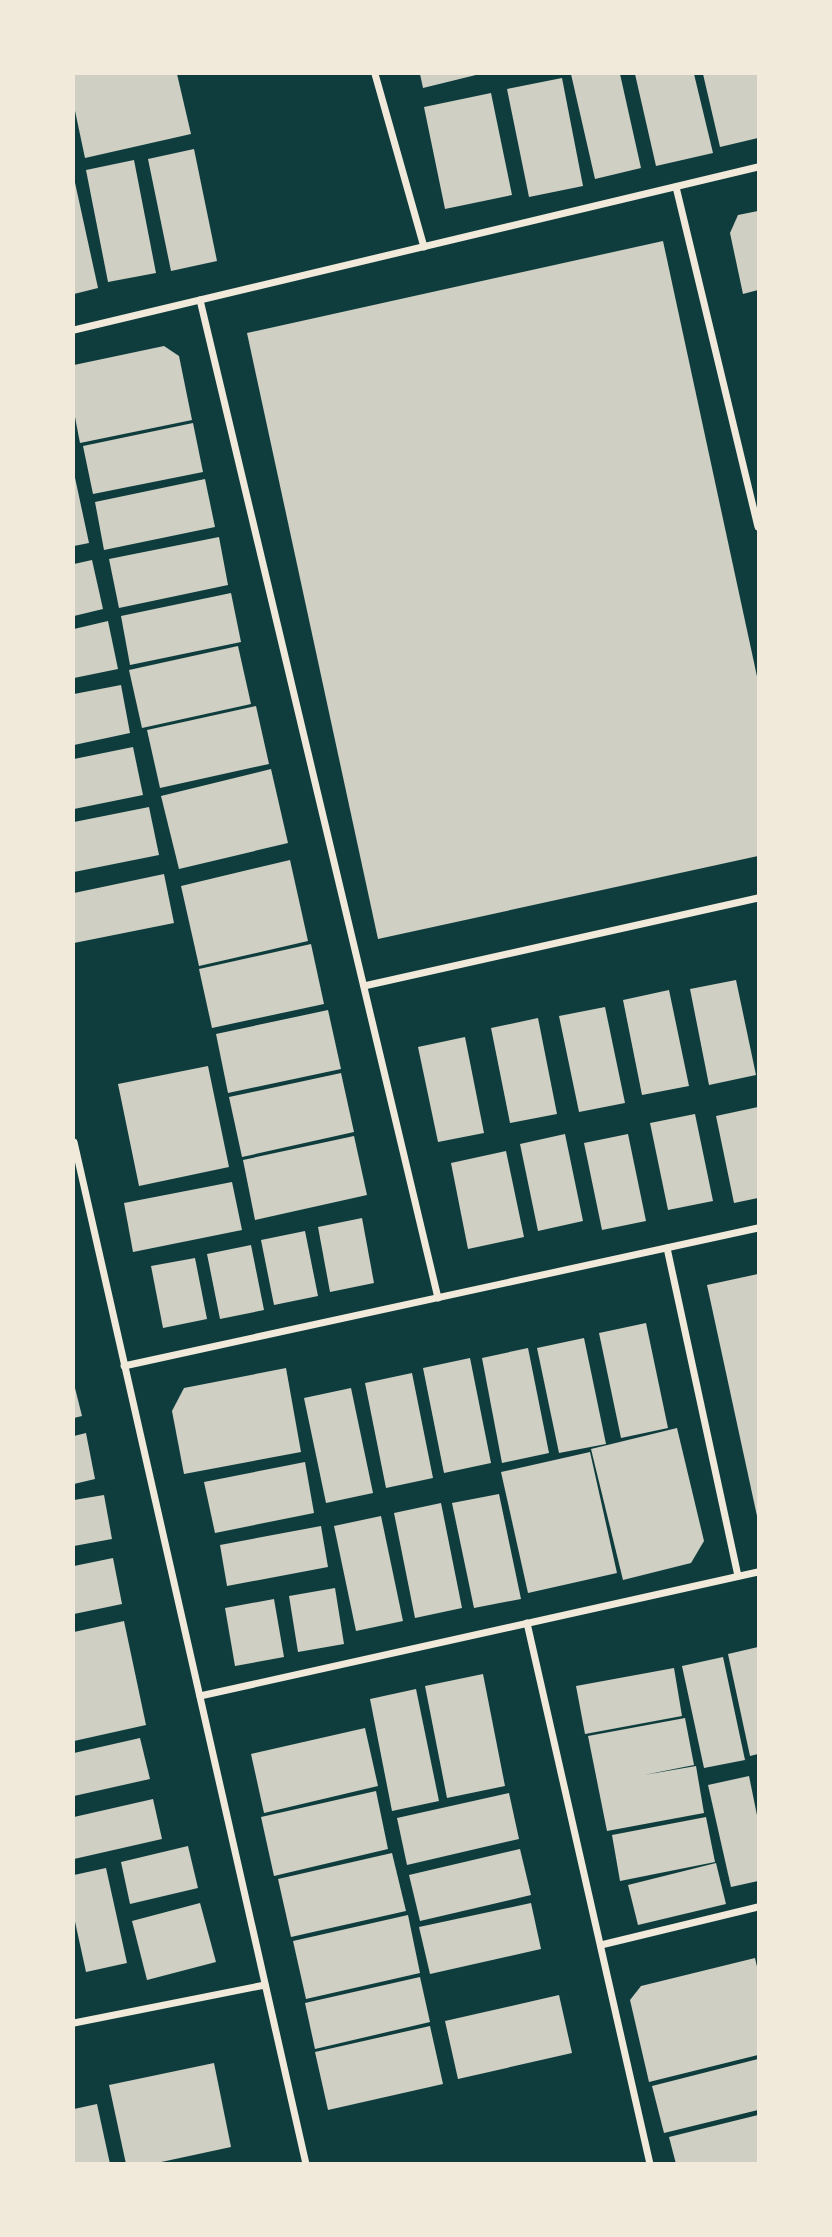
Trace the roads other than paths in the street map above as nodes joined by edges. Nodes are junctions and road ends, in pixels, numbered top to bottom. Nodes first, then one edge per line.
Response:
1 (375, 74) edge
2 (758, 167) edge
3 (676, 187) junction
4 (424, 247) junction
5 (200, 300) junction
6 (74, 330) edge
7 (758, 527) edge
8 (758, 898) edge
9 (364, 986) junction
10 (74, 1142) edge
11 (77, 1174) edge
12 (758, 1228) edge
13 (667, 1248) junction
14 (438, 1298) junction
15 (124, 1366) junction
16 (758, 1572) edge
17 (738, 1576) junction
18 (527, 1623) junction
19 (200, 1696) junction
20 (758, 1907) edge
21 (601, 1945) junction
22 (265, 1985) junction
23 (74, 2023) edge
24 (306, 2164) edge
25 (650, 2164) edge

1 - 4 street
2 - 3 street
3 - 4 street
3 - 7 street
4 - 5 street
5 - 6 street
5 - 9 street
8 - 9 street
9 - 14 street
10 - 11 street
11 - 15 street
12 - 13 street
13 - 14 street
13 - 17 street
14 - 15 street
15 - 19 street
16 - 17 street
17 - 18 street
18 - 19 street
18 - 21 street
19 - 22 street
20 - 21 street
21 - 25 street
22 - 23 street
22 - 24 street

